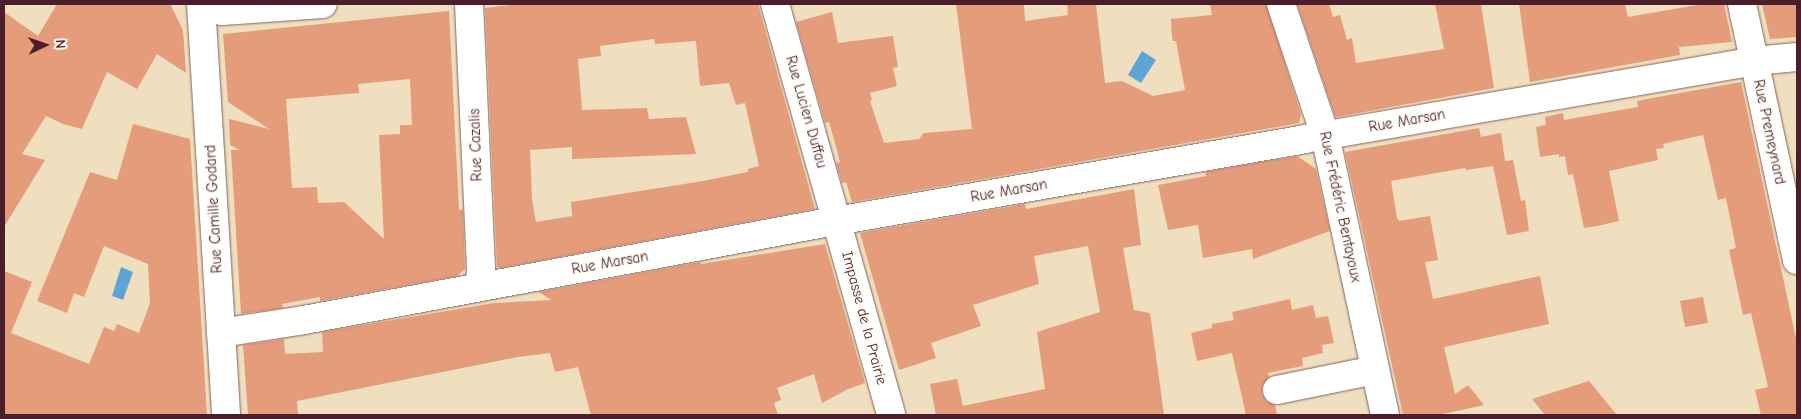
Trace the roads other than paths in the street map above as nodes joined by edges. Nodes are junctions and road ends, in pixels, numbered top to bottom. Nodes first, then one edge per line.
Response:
1 (202, 4) edge
2 (323, 4) edge
3 (469, 4) edge
4 (775, 4) edge
5 (1280, 4) edge
6 (1742, 4) edge
7 (1797, 57) edge
8 (1754, 61) junction
9 (1326, 135) junction
10 (838, 221) junction
11 (1797, 260) edge
12 (480, 286) junction
13 (221, 333) junction
14 (1375, 370) junction
15 (1277, 390) dead end
16 (226, 415) edge
17 (891, 415) edge
18 (1385, 415) edge

1 - 2 street
1 - 13 street, Rue Camille Godard
3 - 12 street, Rue Cazalis
4 - 10 street, Rue Lucien Duffau
5 - 9 street, Rue Frédéric Bentayoux
6 - 8 street, Rue Premeynard
7 - 8 street, Rue Marsan
8 - 9 street, Rue Marsan
8 - 11 street, Rue Premeynard
9 - 10 street, Rue Marsan
9 - 14 street, Rue Frédéric Bentayoux
10 - 12 street, Rue Marsan
10 - 17 street, Impasse de la Prairie
12 - 13 street, Rue Marsan
13 - 16 street, Rue Camille Godard
14 - 15 street
14 - 18 street, Rue Frédéric Bentayoux

